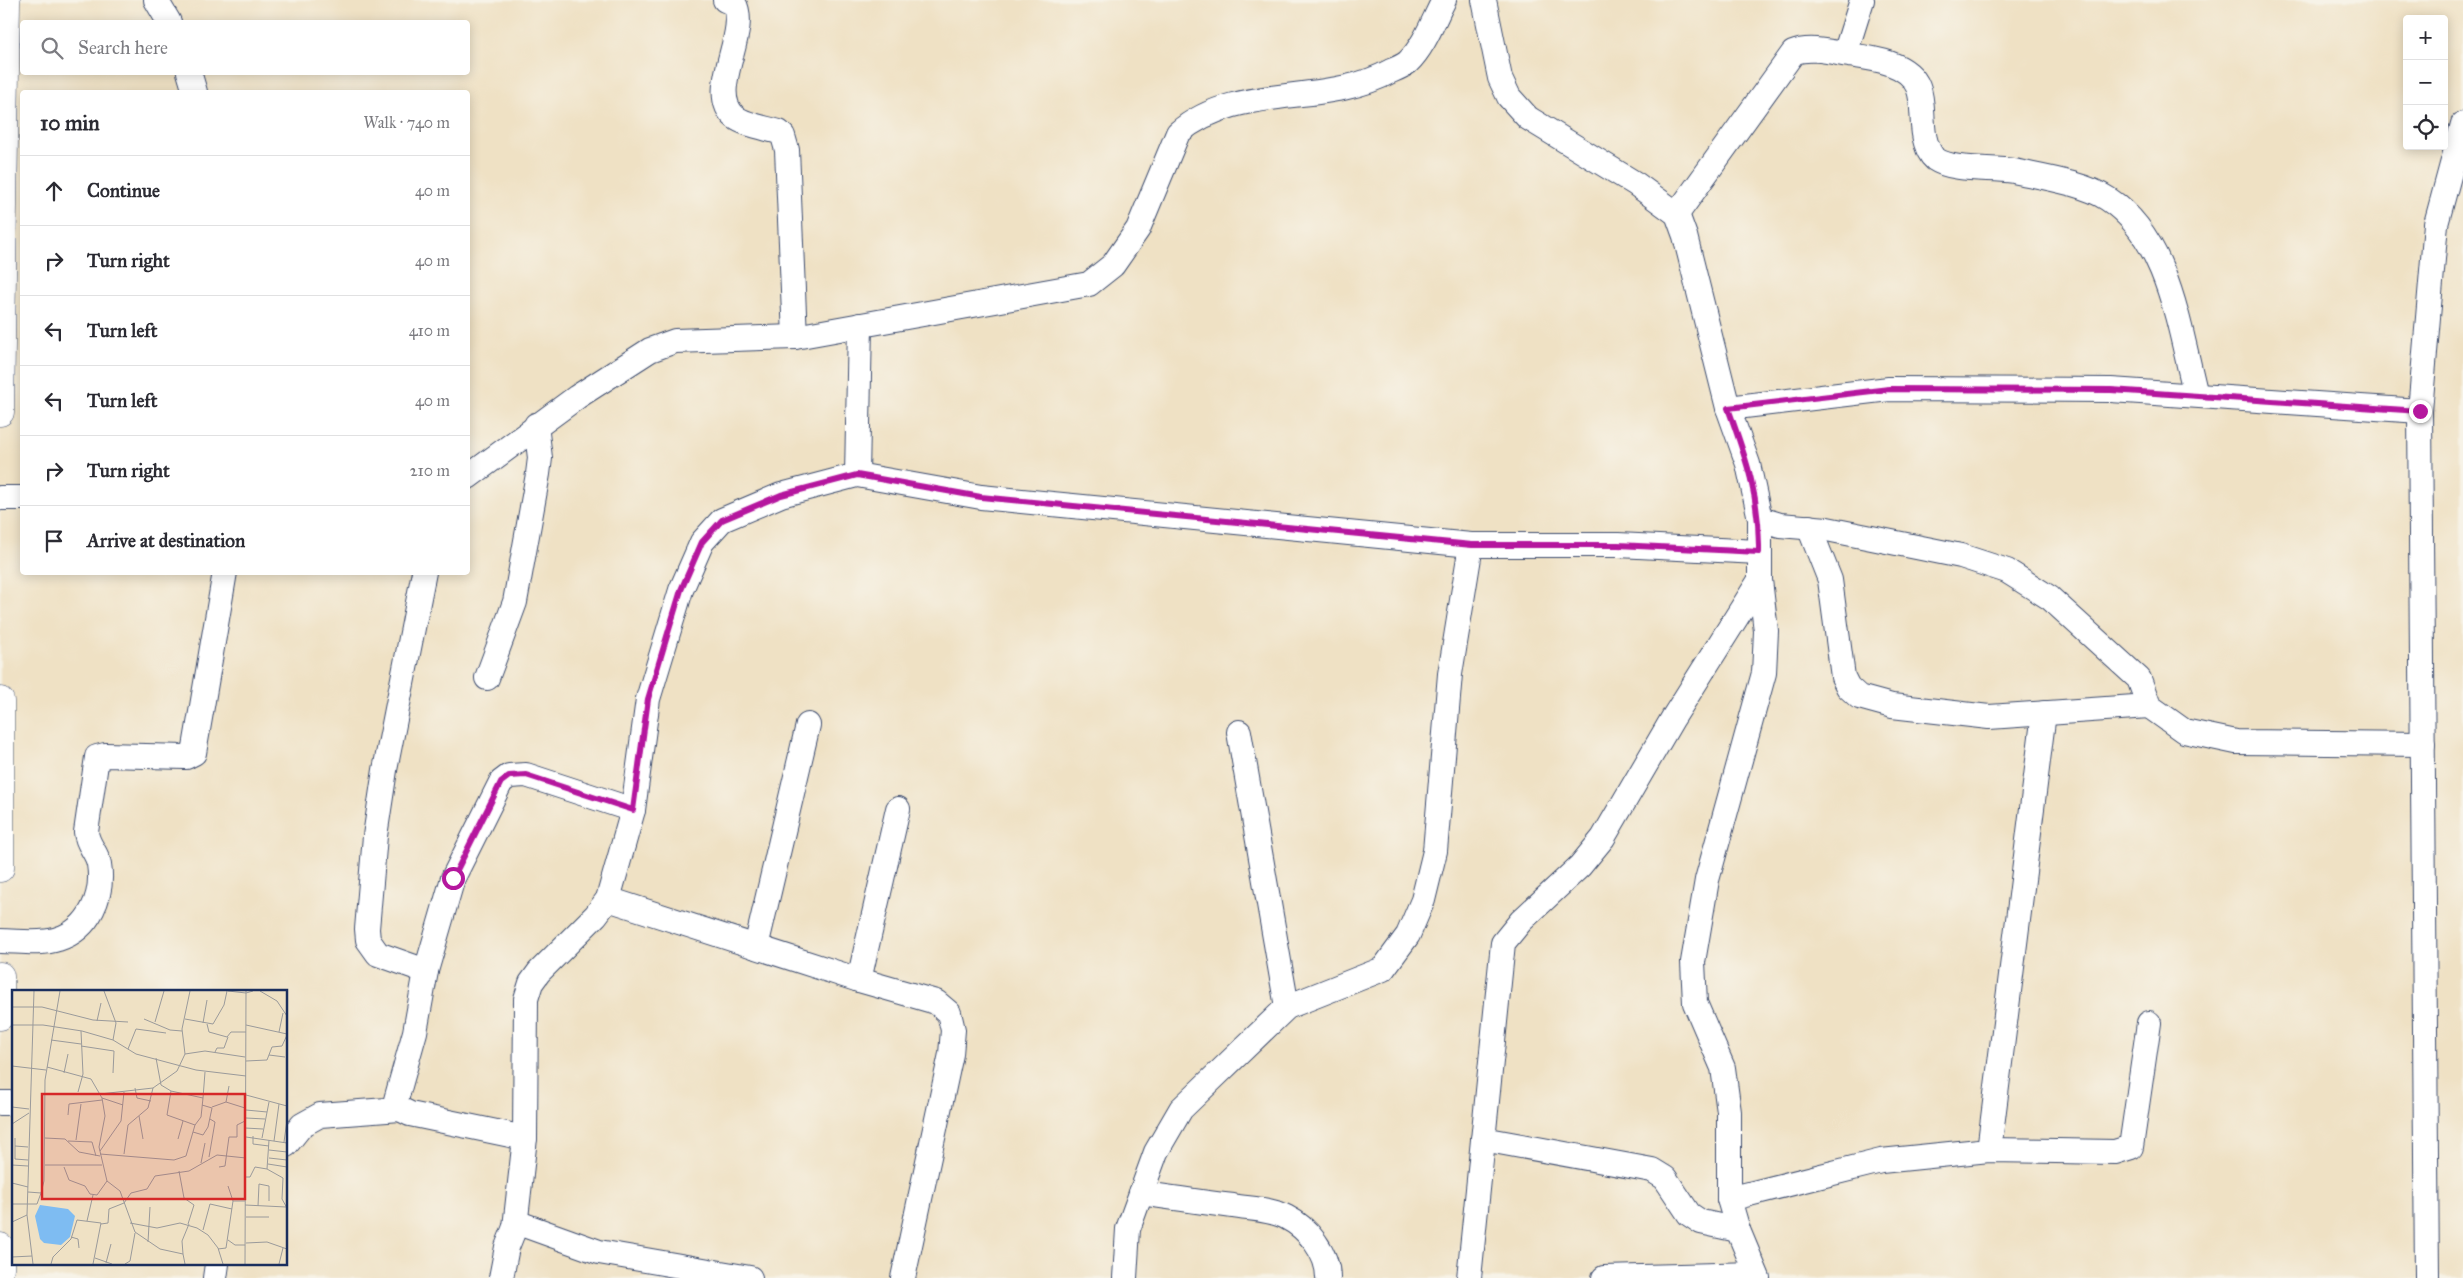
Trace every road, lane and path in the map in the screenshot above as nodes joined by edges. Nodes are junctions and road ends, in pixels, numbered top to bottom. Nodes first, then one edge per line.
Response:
1 (6, 0) edge
2 (156, 0) edge
3 (725, 0) edge
4 (1444, 0) edge
5 (1484, 0) edge
6 (1862, 0) edge
7 (168, 20) edge
8 (1845, 54) junction
9 (191, 75) edge
10 (194, 90) edge
11 (2463, 124) edge
12 (1676, 214) junction
13 (1, 267) edge
14 (860, 325) junction
15 (795, 337) junction
16 (2196, 395) junction
17 (1728, 408) junction
18 (2420, 411) junction
19 (0, 412) edge
20 (536, 425) junction
21 (470, 475) edge
22 (857, 475) junction
23 (0, 498) edge
24 (20, 498) edge
25 (1760, 519) junction
26 (1809, 527) junction
27 (1472, 545) junction
28 (1759, 552) junction
29 (224, 575) edge
30 (423, 575) edge
31 (1760, 580) junction
32 (487, 678) dead end
33 (0, 700) edge
34 (2150, 706) junction
35 (2044, 713) junction
36 (808, 725) dead end
37 (1238, 732) dead end
38 (2423, 744) junction
39 (1, 752) edge
40 (898, 809) dead end
41 (633, 810) junction
42 (0, 868) edge
43 (608, 899) junction
44 (0, 941) edge
45 (756, 947) junction
46 (426, 972) junction
47 (0, 976) edge
48 (859, 980) junction
49 (0, 982) edge
50 (1287, 1007) junction
51 (0, 1016) edge
52 (2150, 1023) dead end
53 (400, 1110) junction
54 (525, 1138) junction
55 (1483, 1139) junction
56 (288, 1142) edge
57 (1989, 1150) junction
58 (1141, 1193) junction
59 (1729, 1199) junction
60 (515, 1227) junction
61 (1738, 1230) junction
62 (0, 1247) edge
63 (0, 1258) edge
64 (0, 1268) edge
65 (1757, 1276) edge
66 (501, 1278) edge
67 (750, 1278) edge
68 (903, 1278) edge
69 (1125, 1278) edge
70 (1328, 1278) edge
71 (1469, 1278) edge
72 (1604, 1278) edge
73 (2427, 1278) edge

1 - 13 main road
2 - 7 street
3 - 15 street
4 - 14 street
5 - 12 street
6 - 8 street
8 - 12 street
8 - 16 street
9 - 10 street
11 - 18 street
12 - 17 street
13 - 19 main road
14 - 15 street
14 - 22 street
15 - 20 street
16 - 17 street
16 - 18 street
17 - 25 street
18 - 38 street
20 - 21 street
20 - 32 street
22 - 27 street
22 - 41 street
23 - 24 street
25 - 26 street
25 - 28 street
26 - 34 street
26 - 35 street
27 - 28 street
27 - 50 street
28 - 31 street
29 - 44 street
30 - 46 street
31 - 55 street
31 - 59 street
33 - 39 main road
34 - 35 street
34 - 38 street
35 - 57 street
36 - 45 street
37 - 50 street
38 - 73 street
39 - 42 main road
40 - 48 street
41 - 43 street
41 - 46 street
43 - 45 street
43 - 54 street
45 - 48 street
46 - 53 street
47 - 49 main road
48 - 68 street
49 - 51 main road
50 - 58 street
52 - 57 street
53 - 54 street
53 - 56 street
54 - 60 street
55 - 61 street
55 - 71 street
57 - 59 street
58 - 69 street
58 - 70 street
59 - 61 street
60 - 66 street
60 - 67 street
61 - 65 street
62 - 63 main road
63 - 64 main road
65 - 72 street

